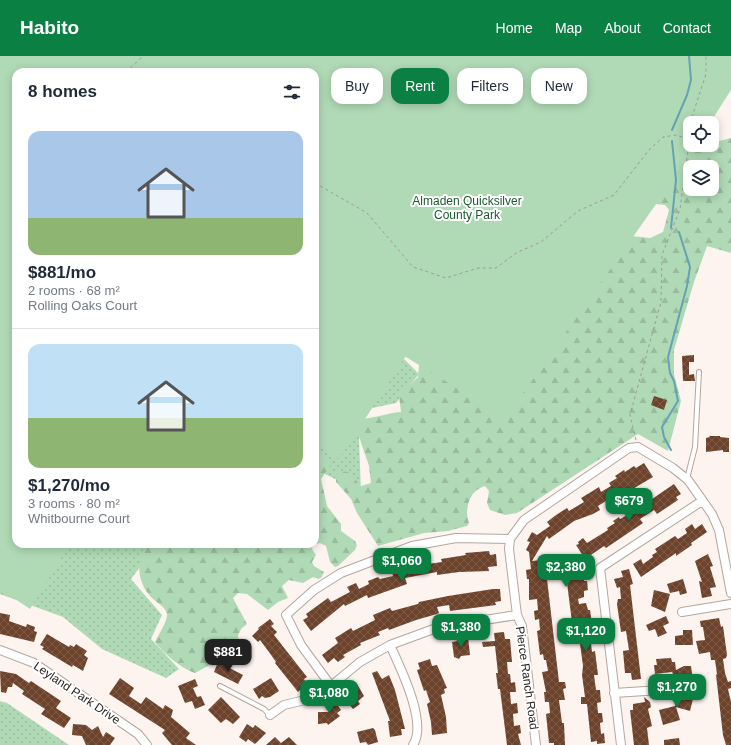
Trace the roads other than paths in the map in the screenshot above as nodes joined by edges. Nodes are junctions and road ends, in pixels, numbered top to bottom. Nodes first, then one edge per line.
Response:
1 (699, 372) dead end
2 (687, 479) junction
3 (702, 501) junction
4 (510, 539) junction
5 (730, 578) edge
6 (731, 593) edge
7 (731, 604) edge
8 (682, 612) dead end
9 (517, 615) junction
10 (390, 645) junction
11 (0, 650) edge
12 (220, 686) dead end
13 (331, 686) junction
14 (661, 690) dead end
15 (614, 693) junction
16 (270, 715) joint
17 (147, 745) edge
18 (413, 745) edge
19 (536, 745) edge
20 (621, 745) edge

1 - 2 lane
2 - 3 street
2 - 4 street
3 - 5 street
3 - 15 street
4 - 9 street, Pierce Ranch Road
4 - 13 street
5 - 6 street
7 - 8 street
9 - 10 street
9 - 19 street, Pierce Ranch Road
10 - 13 street
10 - 18 street
11 - 17 street, Leyland Park Drive
12 - 16 lane
13 - 16 street
14 - 15 street
15 - 20 street

